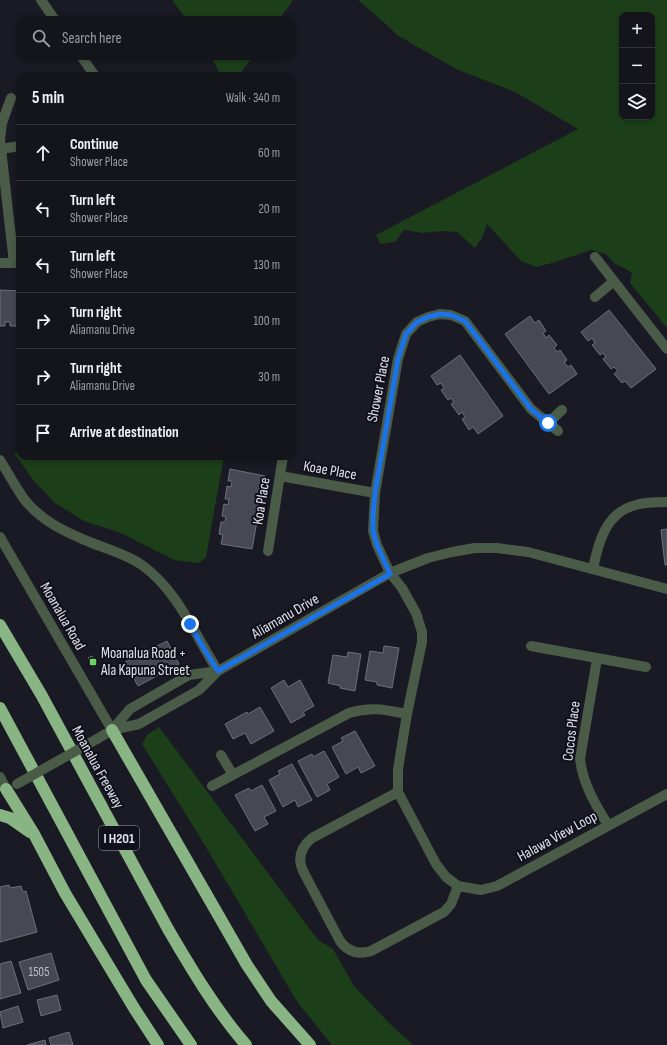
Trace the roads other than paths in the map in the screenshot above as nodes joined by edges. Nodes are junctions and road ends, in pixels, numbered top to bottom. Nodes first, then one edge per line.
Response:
1 (41, 0) edge
2 (52, 16) edge
3 (84, 60) edge
4 (92, 72) edge
5 (12, 98) dead end
6 (16, 147) edge
7 (1, 149) edge
8 (16, 256) edge
9 (595, 257) dead end
10 (0, 263) edge
11 (16, 263) edge
12 (614, 281) junction
13 (595, 297) dead end
14 (667, 349) edge
15 (562, 410) dead end
16 (548, 423) junction
17 (558, 431) dead end
18 (0, 460) edge
19 (282, 460) edge
20 (280, 476) junction
21 (375, 493) junction
22 (667, 502) edge
23 (0, 537) edge
24 (268, 551) dead end
25 (593, 569) junction
26 (390, 574) junction
27 (667, 589) edge
28 (0, 625) edge
29 (531, 646) dead end
30 (597, 658) junction
31 (646, 667) dead end
32 (218, 671) junction
33 (0, 708) edge
34 (407, 714) junction
35 (112, 730) junction
36 (221, 754) dead end
37 (233, 775) junction
38 (0, 777) edge
39 (212, 786) dead end
40 (8, 789) edge
41 (398, 792) junction
42 (667, 794) edge
43 (0, 816) edge
44 (608, 825) junction
45 (34, 834) junction
46 (458, 886) junction
47 (158, 1045) edge
48 (191, 1045) edge
49 (246, 1045) edge
50 (310, 1045) edge

1 - 2 street
3 - 4 street
5 - 7 street
6 - 7 street
7 - 8 street
9 - 12 street
10 - 11 street
12 - 13 street
12 - 14 street
15 - 16 street
16 - 17 street, Shower Place
16 - 21 street, Shower Place
18 - 32 street
19 - 20 street, Koa Place
20 - 21 street, Koae Place
20 - 24 street, Koa Place
21 - 26 street, Shower Place
22 - 25 street
23 - 35 street, Moanalua Road
25 - 26 street, Aliamanu Drive
25 - 27 street, Aliamanu Drive
26 - 32 street, Aliamanu Drive
26 - 34 street
28 - 49 highway, Moanalua Freeway / I H201
29 - 30 street
30 - 31 street
30 - 44 street, Cocos Place
32 - 35 street
32 - 35 street
33 - 48 highway, I H201
34 - 37 street
34 - 41 street
35 - 40 street, bridge
35 - 50 highway
36 - 37 street
37 - 39 street
38 - 40 street
40 - 45 highway
41 - 46 street
41 - 46 street
42 - 44 street, Halawa View Loop
43 - 45 highway
44 - 46 street, Halawa View Loop
45 - 47 highway

